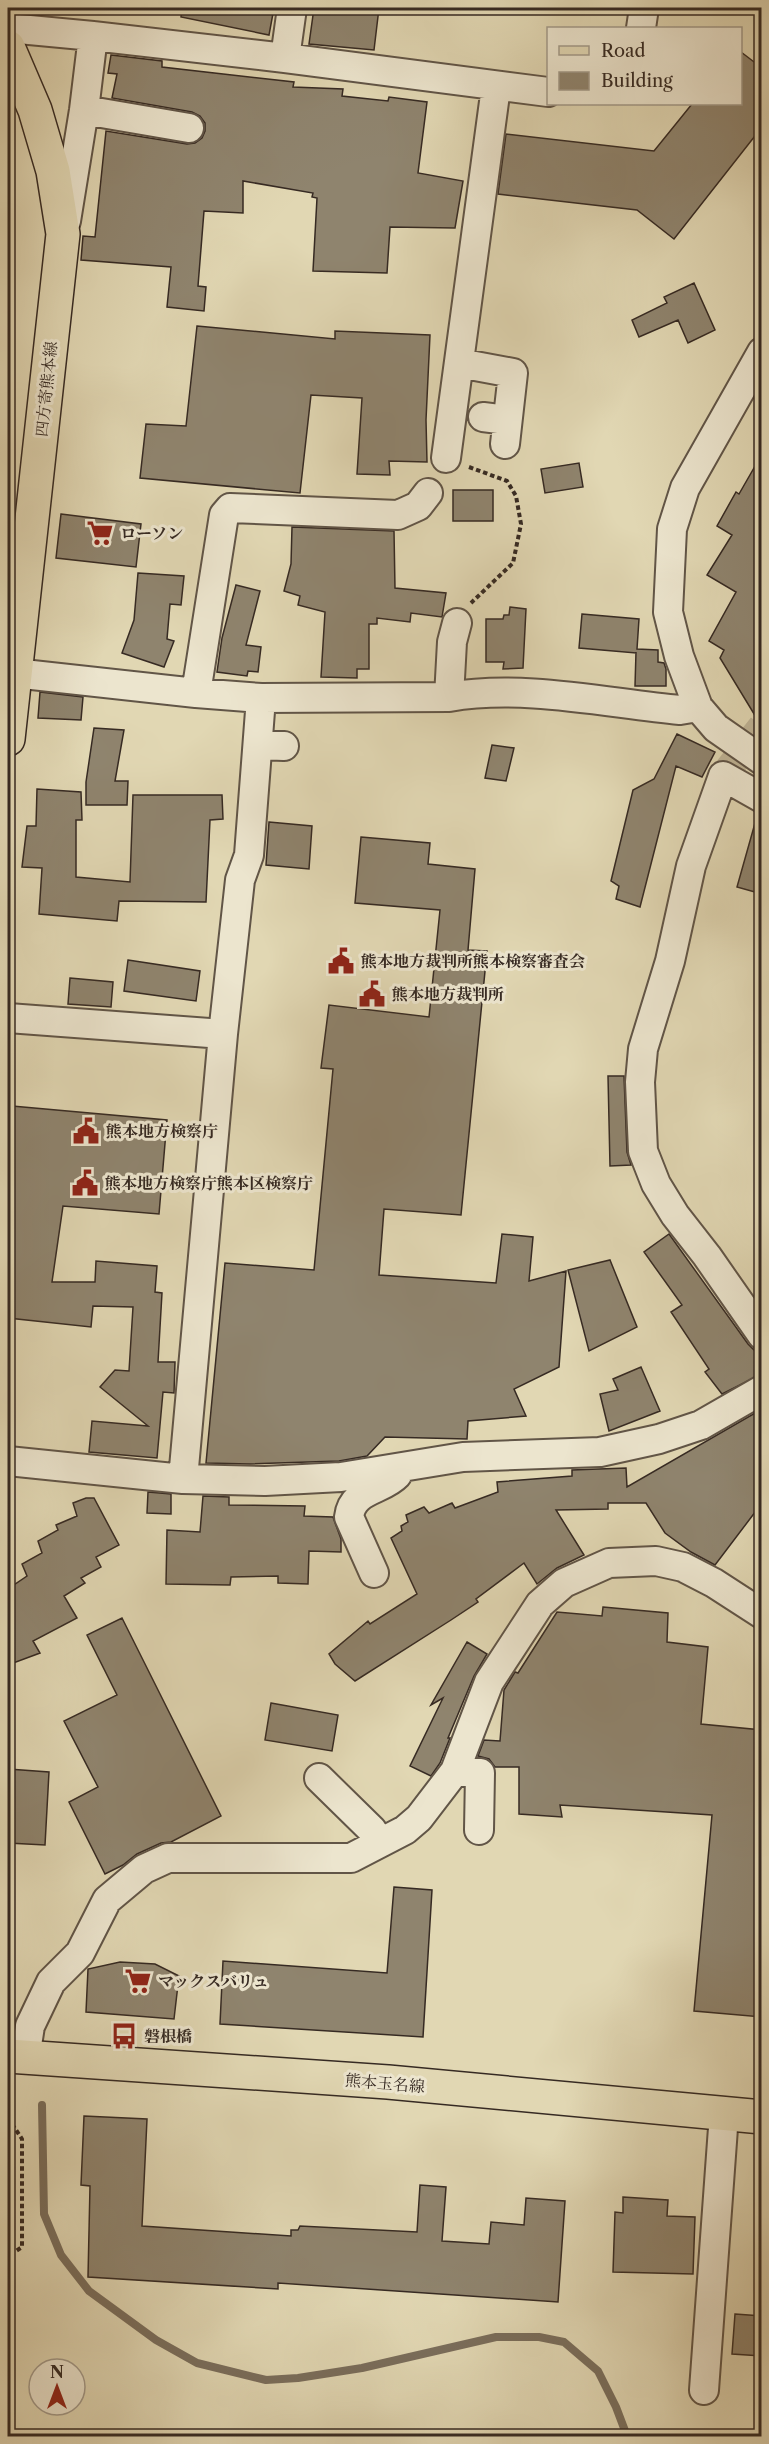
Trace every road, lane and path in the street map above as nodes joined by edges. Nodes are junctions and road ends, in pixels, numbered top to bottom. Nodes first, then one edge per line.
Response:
1 (292, 8) edge
2 (644, 8) edge
3 (641, 27) edge
4 (8, 28) edge
5 (93, 36) junction
6 (8, 47) edge
7 (285, 58) junction
8 (496, 87) junction
9 (547, 92) edge
10 (84, 110) junction
11 (189, 128) dead end
12 (63, 234) junction
13 (762, 352) edge
14 (459, 363) junction
15 (498, 427) dead end
16 (446, 458) joint
17 (428, 493) dead end
18 (457, 623) joint
19 (12, 682) edge
20 (196, 693) junction
21 (449, 697) junction
22 (261, 698) junction
23 (698, 707) junction
24 (8, 739) edge
25 (762, 760) edge
26 (762, 798) edge
27 (8, 1018) edge
28 (223, 1034) junction
29 (762, 1335) edge
30 (762, 1390) edge
31 (8, 1461) edge
32 (396, 1467) junction
33 (183, 1479) junction
34 (375, 1573) dead end
35 (762, 1614) edge
36 (455, 1771) junction
37 (319, 1778) dead end
38 (479, 1830) dead end
39 (380, 1843) junction
40 (16, 2057) edge
41 (724, 2114) junction
42 (762, 2117) edge
43 (8, 2118) edge
44 (8, 2230) edge
45 (704, 2390) dead end

1 - 7 street
2 - 3 street
4 - 5 street
5 - 7 street
5 - 10 street
6 - 12 main road, 四方寄熊本線
7 - 8 street
8 - 9 street
8 - 14 street
10 - 11 street
10 - 12 street
12 - 19 main road, 四方寄熊本線
13 - 23 street
14 - 15 street
14 - 16 street
16 - 18 path
17 - 20 street
18 - 21 street
19 - 20 street
19 - 24 main road, 四方寄熊本線
20 - 22 street
21 - 22 street
21 - 23 street
22 - 28 street
23 - 25 street
26 - 29 street
27 - 28 street
28 - 33 street
30 - 32 street
31 - 33 street
32 - 33 street
32 - 34 street
35 - 36 street
36 - 38 street
36 - 39 street
37 - 39 street
39 - 40 street
40 - 41 main road, 熊本玉名線
41 - 42 main road, 熊本玉名線
41 - 45 street
43 - 44 path

